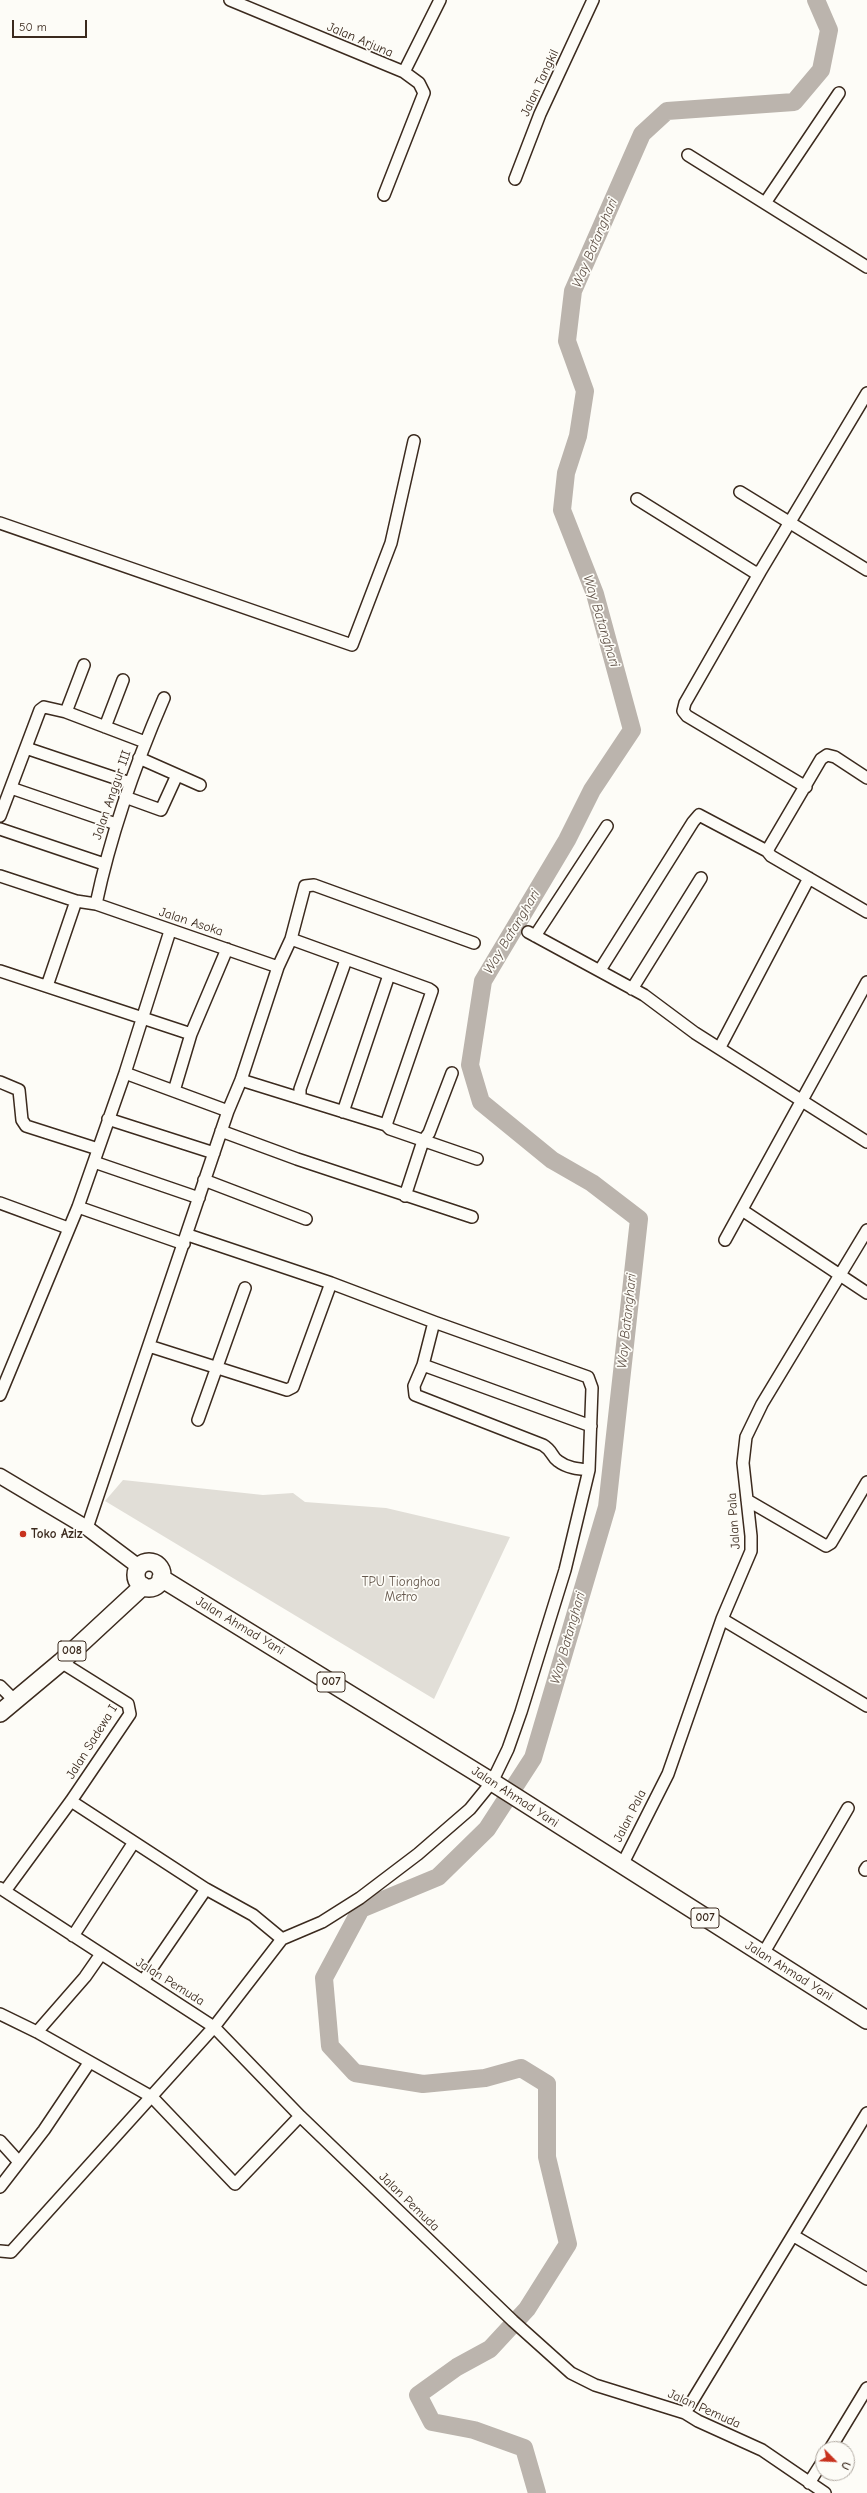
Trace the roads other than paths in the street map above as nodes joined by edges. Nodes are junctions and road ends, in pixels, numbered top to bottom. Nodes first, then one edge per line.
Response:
1 (230, 0) edge
2 (440, 0) edge
3 (593, 0) edge
4 (404, 72) junction
5 (839, 93) dead end
6 (688, 155) dead end
7 (515, 179) dead end
8 (384, 195) dead end
9 (765, 203) junction
10 (867, 268) edge
11 (867, 393) edge
12 (414, 441) dead end
13 (740, 492) dead end
14 (637, 499) dead end
15 (788, 521) junction
16 (0, 523) edge
17 (867, 570) edge
18 (760, 572) junction
19 (84, 665) dead end
20 (123, 680) dead end
21 (164, 698) dead end
22 (66, 712) junction
23 (105, 727) junction
24 (145, 742) junction
25 (26, 748) junction
26 (139, 758) junction
27 (177, 775) junction
28 (867, 778) edge
29 (130, 782) junction
30 (200, 785) dead end
31 (806, 787) junction
32 (11, 788) junction
33 (125, 797) junction
34 (0, 816) edge
35 (116, 824) junction
36 (607, 826) dead end
37 (0, 828) edge
38 (767, 850) junction
39 (104, 864) junction
40 (0, 876) edge
41 (701, 878) dead end
42 (809, 878) junction
43 (76, 901) junction
44 (96, 904) junction
45 (867, 912) edge
46 (170, 931) junction
47 (291, 939) junction
48 (474, 943) dead end
49 (227, 949) junction
50 (346, 960) junction
51 (278, 967) junction
52 (600, 970) junction
53 (0, 971) edge
54 (389, 975) junction
55 (867, 982) edge
56 (47, 986) junction
57 (632, 989) junction
58 (143, 1017) junction
59 (190, 1034) junction
60 (720, 1047) junction
61 (126, 1073) junction
62 (452, 1073) dead end
63 (241, 1080) junction
64 (0, 1082) edge
65 (174, 1091) junction
66 (300, 1098) junction
67 (802, 1100) junction
68 (228, 1111) junction
69 (343, 1112) junction
70 (108, 1119) junction
71 (386, 1125) junction
72 (221, 1131) junction
73 (423, 1141) junction
74 (867, 1142) edge
75 (98, 1149) junction
76 (214, 1153) junction
77 (477, 1159) dead end
78 (94, 1162) junction
79 (204, 1180) junction
80 (405, 1196) junction
81 (199, 1198) junction
82 (0, 1202) edge
83 (78, 1207) junction
84 (742, 1210) junction
85 (472, 1217) dead end
86 (306, 1218) dead end
87 (68, 1228) junction
88 (867, 1230) edge
89 (186, 1239) junction
90 (725, 1240) dead end
91 (840, 1274) junction
92 (331, 1283) junction
93 (245, 1288) dead end
94 (867, 1293) edge
95 (434, 1322) junction
96 (150, 1346) junction
97 (422, 1365) junction
98 (216, 1367) junction
99 (0, 1395) edge
100 (198, 1420) dead end
101 (591, 1426) junction
102 (589, 1470) junction
103 (0, 1476) edge
104 (867, 1482) edge
105 (747, 1500) junction
106 (87, 1528) junction
107 (138, 1567) junction
108 (161, 1578) junction
109 (143, 1586) junction
110 (722, 1619) junction
111 (61, 1662) junction
112 (0, 1686) edge
113 (15, 1701) junction
114 (867, 1706) edge
115 (0, 1714) edge
116 (496, 1784) junction
117 (71, 1801) junction
118 (848, 1808) dead end
119 (134, 1842) junction
120 (622, 1865) junction
121 (206, 1889) junction
122 (2, 1890) edge
123 (73, 1936) junction
124 (282, 1939) junction
125 (101, 1954) junction
126 (763, 1954) junction
127 (143, 1981) junction
128 (0, 2014) edge
129 (867, 2020) edge
130 (214, 2027) junction
131 (37, 2032) junction
132 (89, 2063) junction
133 (152, 2097) junction
134 (867, 2112) edge
135 (300, 2116) junction
136 (0, 2141) edge
137 (19, 2162) junction
138 (0, 2187) edge
139 (794, 2236) junction
140 (0, 2251) edge
141 (867, 2279) edge
142 (867, 2388) edge
143 (685, 2413) junction
144 (835, 2441) edge
145 (815, 2474) edge
146 (809, 2483) junction
147 (825, 2493) edge

1 - 4 street, Jalan Arjuna
2 - 4 street, Jalan Arjuna
3 - 7 street, Jalan Tangkil
4 - 8 street
5 - 9 street
6 - 9 street
9 - 10 street
11 - 15 street
12 - 16 street
13 - 15 street
14 - 18 street
15 - 17 street
15 - 18 street
18 - 31 street
19 - 22 street
20 - 23 street
21 - 24 street, Jalan Anggur III
22 - 23 street
22 - 25 street
23 - 24 street
24 - 26 street, Jalan Anggur III
25 - 29 street
25 - 32 street
26 - 27 street
26 - 29 street, Jalan Anggur III
27 - 30 street
27 - 33 street
28 - 31 street
29 - 33 street, Jalan Anggur III
31 - 38 street
32 - 34 street
32 - 35 street
33 - 35 street, Jalan Anggur III
35 - 39 street, Jalan Anggur III
36 - 52 street
37 - 39 street
38 - 42 street
38 - 52 street
39 - 44 street, Jalan Anggur III
40 - 43 street, Jalan Asoka
41 - 57 street
42 - 45 street
42 - 60 street
43 - 44 street, Jalan Asoka
43 - 56 street
44 - 46 street, Jalan Asoka
46 - 49 street, Jalan Asoka
46 - 58 street
47 - 48 street
47 - 50 street
47 - 51 street
49 - 51 street, Jalan Asoka
49 - 59 street
50 - 54 street
50 - 66 street
51 - 63 street
52 - 57 street
53 - 56 street
54 - 69 street
54 - 71 street
55 - 67 street
56 - 58 street
57 - 60 street
58 - 59 street
58 - 61 street
59 - 65 street
60 - 67 street
61 - 65 street
61 - 70 street
62 - 73 street
63 - 66 street
63 - 68 street
64 - 75 street
65 - 68 street
66 - 69 street
67 - 74 street
67 - 84 street
68 - 72 street
69 - 71 street
70 - 75 street
70 - 76 street
71 - 73 street
72 - 76 street
72 - 80 street
73 - 77 street
73 - 80 street
75 - 78 street
76 - 79 street
78 - 81 street
78 - 83 street
79 - 81 street
79 - 86 street
80 - 85 street
81 - 89 street
82 - 87 street
83 - 87 street
83 - 89 street
84 - 90 street
84 - 91 street
87 - 99 street
88 - 91 street, Jalan Pala
89 - 92 street
89 - 96 street
91 - 94 street
91 - 105 street, Jalan Pala
92 - 95 street
92 - 98 street
93 - 98 street
95 - 97 street
95 - 101 street
96 - 98 street
96 - 106 street
97 - 101 street
97 - 102 street
98 - 100 street
101 - 102 street
102 - 116 street
103 - 106 street
104 - 105 street
105 - 110 street, Jalan Pala
106 - 107 street
107 - 108 main road
107 - 109 main road
108 - 109 main road, 008
108 - 116 main road, Jalan Ahmad Yani / 007
109 - 111 main road, 008
110 - 114 street
110 - 120 street, Jalan Pala
111 - 113 main road, 008
111 - 117 street, Jalan Sadewa I
112 - 113 street
113 - 115 main road, 008
116 - 120 main road, Jalan Ahmad Yani / 007
116 - 124 street
117 - 119 street
117 - 122 street
118 - 126 street
119 - 121 street
119 - 123 street
120 - 126 main road, Jalan Ahmad Yani / 007
121 - 124 street
121 - 127 street
122 - 123 street, Jalan Pemuda
123 - 125 street, Jalan Pemuda
124 - 130 street
125 - 127 street, Jalan Pemuda
125 - 131 street
126 - 129 main road, Jalan Ahmad Yani / 007
127 - 130 street, Jalan Pemuda
128 - 131 street
130 - 133 street
130 - 135 street, Jalan Pemuda
131 - 132 street
132 - 133 street
132 - 137 street
133 - 135 street
133 - 140 street
134 - 139 street
135 - 143 street, Jalan Pemuda
136 - 137 street
137 - 138 street
139 - 141 street
139 - 143 street
142 - 144 street
143 - 146 street, Jalan Pemuda
145 - 146 street
146 - 147 street, Jalan Pemuda

